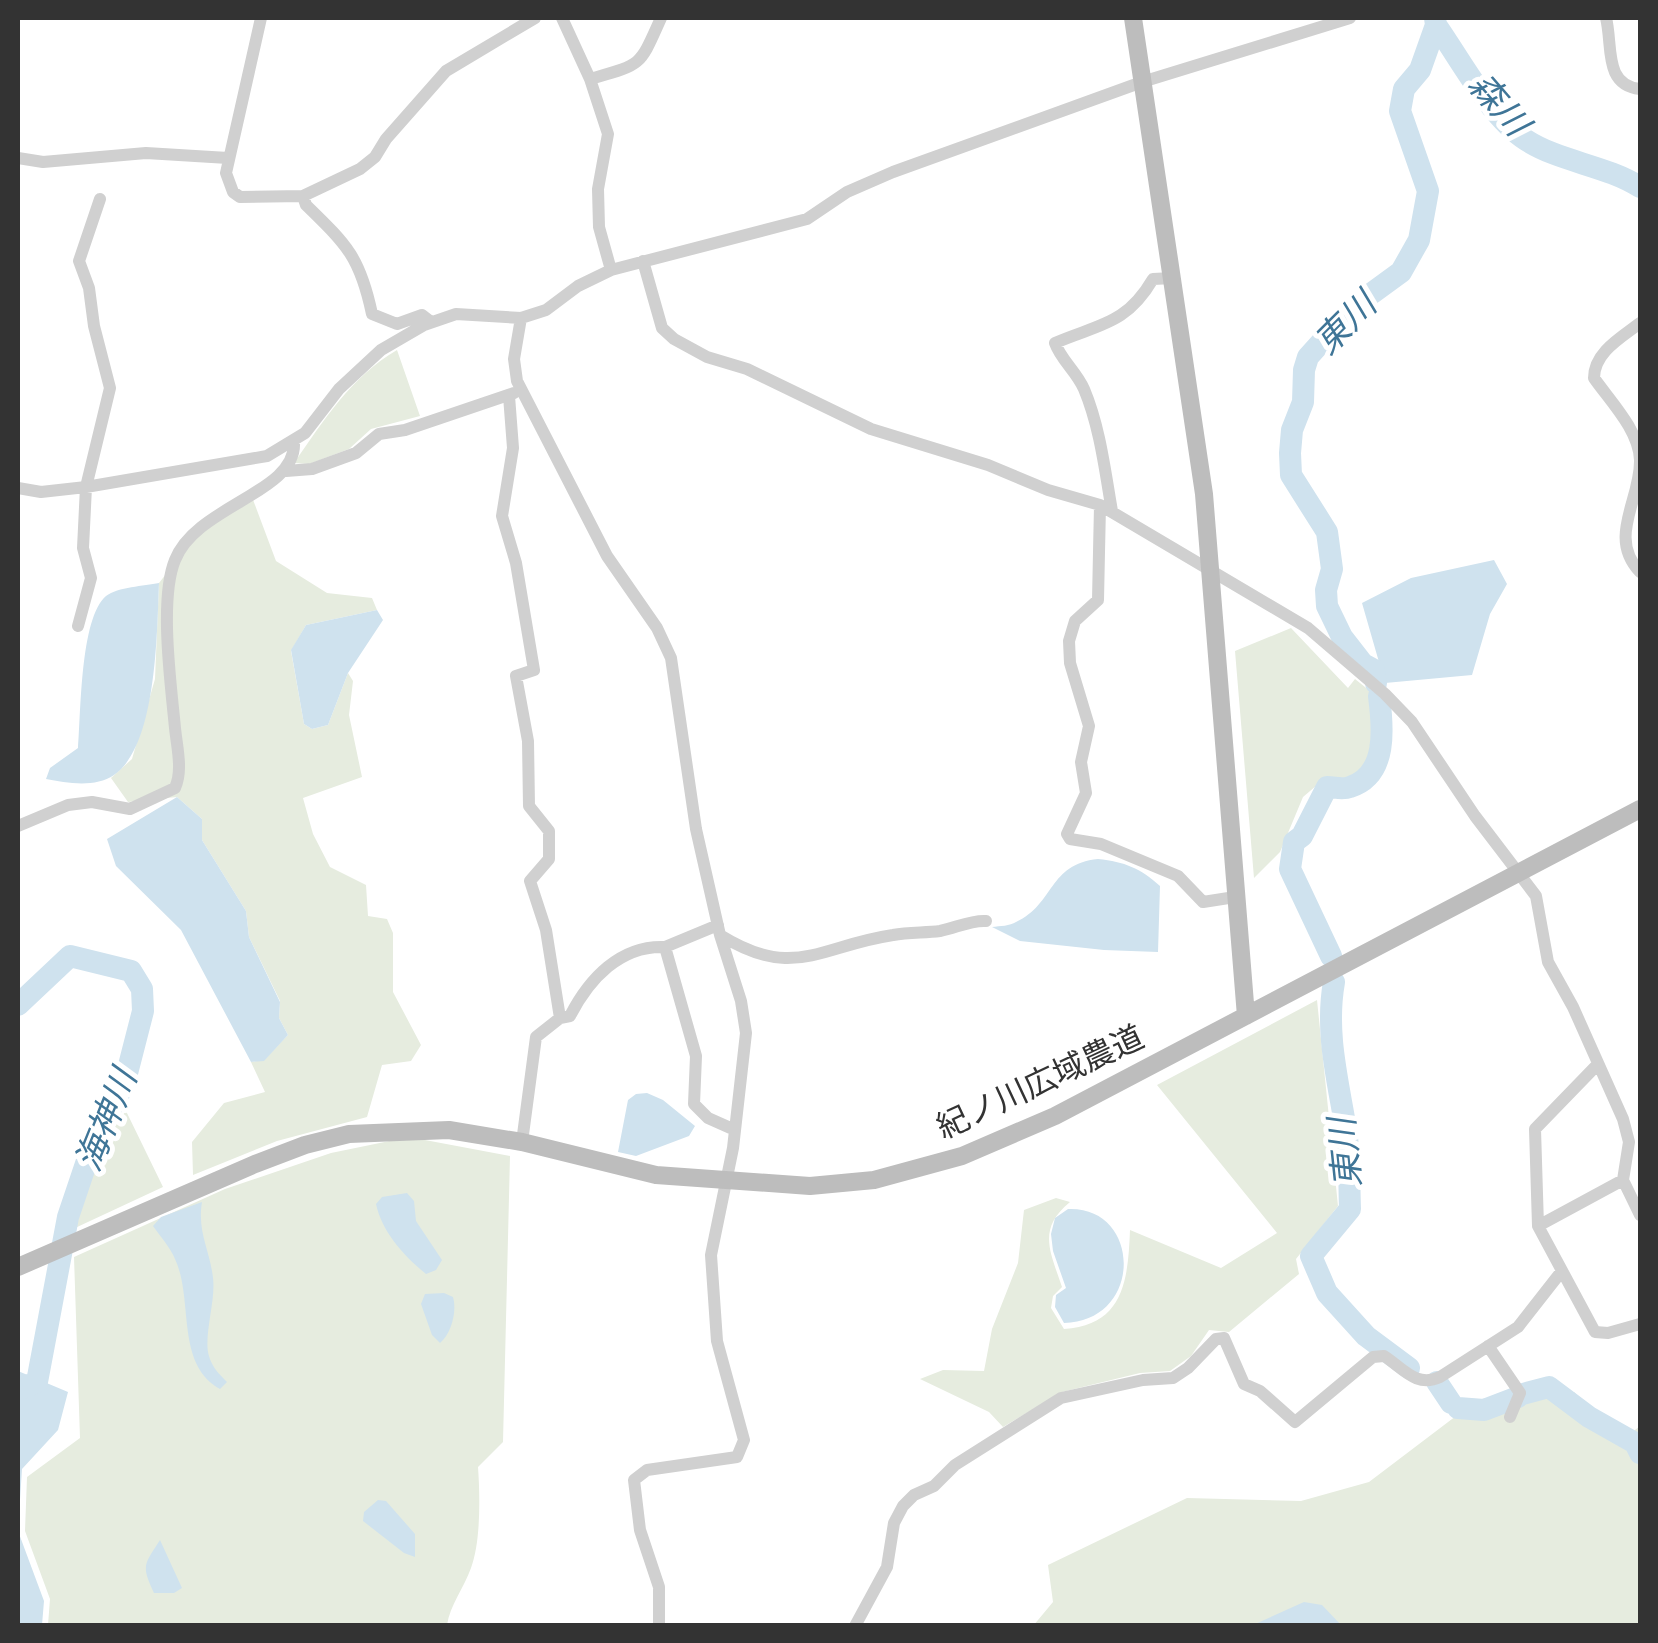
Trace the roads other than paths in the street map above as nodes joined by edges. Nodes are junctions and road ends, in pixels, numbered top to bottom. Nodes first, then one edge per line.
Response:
1 (261, 18) edge
2 (534, 18) edge
3 (562, 18) edge
4 (661, 18) edge
5 (1133, 18) edge
6 (1350, 18) edge
7 (1606, 18) edge
8 (590, 79) junction
9 (1142, 82) junction
10 (1640, 89) edge
11 (18, 158) edge
12 (228, 158) junction
13 (303, 196) junction
14 (100, 199) dead end
15 (643, 262) junction
16 (611, 270) junction
17 (1173, 278) junction
18 (521, 318) junction
19 (430, 322) junction
20 (1640, 324) edge
21 (515, 393) junction
22 (294, 442) junction
23 (286, 471) junction
24 (86, 487) junction
25 (18, 488) edge
26 (1106, 508) junction
27 (1211, 568) junction
28 (1640, 572) edge
29 (78, 626) dead end
30 (1640, 809) edge
31 (18, 826) edge
32 (1518, 870) junction
33 (1235, 897) junction
34 (986, 920) dead end
35 (719, 930) junction
36 (665, 947) junction
37 (1246, 1016) junction
38 (560, 1018) junction
39 (1597, 1065) junction
40 (735, 1130) junction
41 (522, 1142) junction
42 (1622, 1180) junction
43 (725, 1181) junction
44 (1640, 1215) edge
45 (1538, 1226) junction
46 (22, 1265) edge
47 (1561, 1272) junction
48 (1640, 1324) edge
49 (1488, 1346) junction
50 (1510, 1417) dead end
51 (660, 1626) edge
52 (856, 1626) edge

1 - 12 street
2 - 13 street
3 - 8 street
4 - 8 street
5 - 9 street
6 - 9 street
7 - 10 street
8 - 16 street
9 - 15 street
9 - 17 street
11 - 12 street
12 - 13 street
13 - 19 street
14 - 24 street
15 - 16 street
15 - 26 street
16 - 18 street
17 - 26 street
17 - 27 street
18 - 19 street
18 - 21 street
19 - 22 street
20 - 28 street
21 - 23 street
21 - 35 street
21 - 38 street
22 - 23 street
22 - 24 street
23 - 31 street
24 - 25 street
24 - 29 street
26 - 27 street
26 - 33 street
27 - 32 street
27 - 33 street
30 - 32 street, 紀ノ川広域農道
32 - 37 street, 紀ノ川広域農道
32 - 39 street
33 - 37 street
34 - 35 street
35 - 36 street
35 - 40 street
36 - 38 street
36 - 40 street
37 - 43 street, 紀ノ川広域農道
38 - 41 street
39 - 42 street
39 - 45 street
40 - 43 street
41 - 43 street, 紀ノ川広域農道
41 - 46 street, 紀ノ川広域農道
42 - 44 street
42 - 45 street
43 - 51 street
45 - 47 street
47 - 48 street
47 - 49 street
49 - 50 street
49 - 52 street

